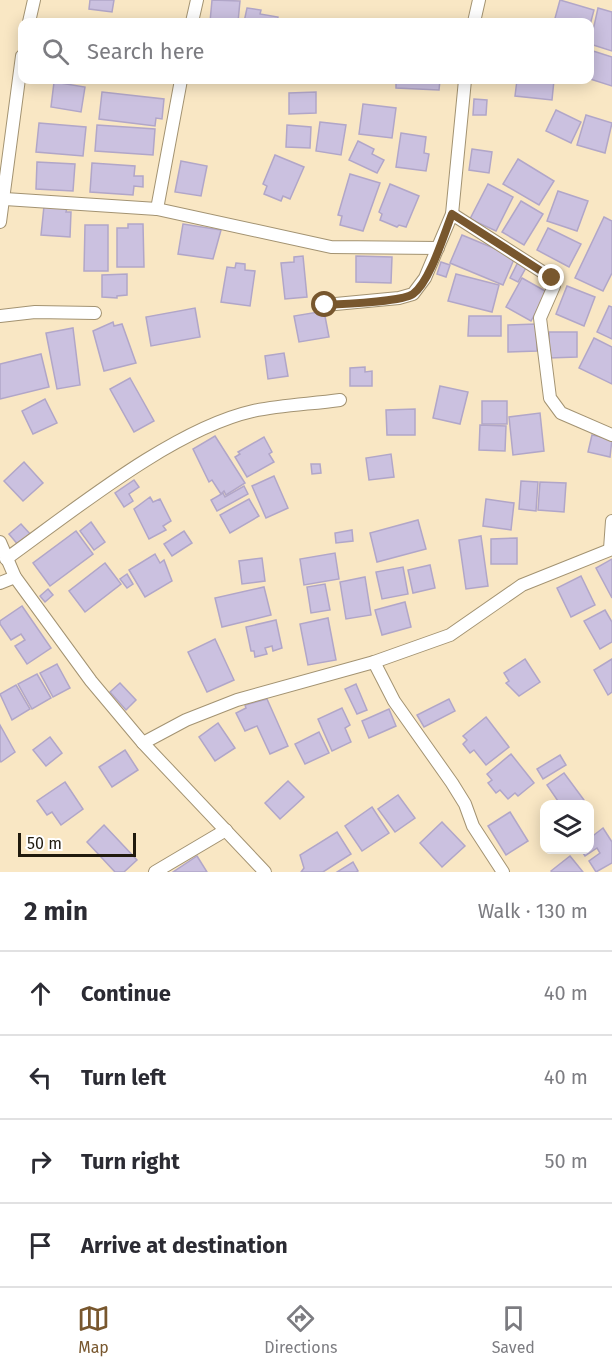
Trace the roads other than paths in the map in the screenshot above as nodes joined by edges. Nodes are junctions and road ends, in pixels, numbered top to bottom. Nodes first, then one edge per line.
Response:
1 (34, 0) edge
2 (197, 0) edge
3 (479, 0) edge
4 (30, 18) edge
5 (193, 18) edge
6 (475, 18) edge
7 (18, 84) edge
8 (180, 84) edge
9 (465, 84) edge
10 (5, 199) junction
11 (157, 209) junction
12 (452, 214) junction
13 (0, 222) edge
14 (438, 248) junction
15 (325, 305) dead end
16 (95, 313) dead end
17 (0, 316) edge
18 (340, 400) dead end
19 (612, 435) edge
20 (612, 521) edge
21 (0, 542) edge
22 (611, 549) edge
23 (6, 559) junction
24 (15, 577) junction
25 (0, 583) edge
26 (374, 663) junction
27 (143, 743) junction
28 (226, 830) junction
29 (155, 872) edge
30 (265, 872) edge
31 (503, 872) edge

1 - 4 street
2 - 5 street
3 - 6 street
7 - 10 street
8 - 11 street
9 - 12 street
10 - 11 street
10 - 13 street
11 - 14 street
12 - 14 street
12 - 19 street
14 - 15 street
16 - 17 street
18 - 23 street
20 - 22 street
21 - 23 street
22 - 26 street
23 - 24 street
24 - 25 street
24 - 27 street
26 - 27 street
26 - 31 street
27 - 28 street
28 - 29 street
28 - 30 street

